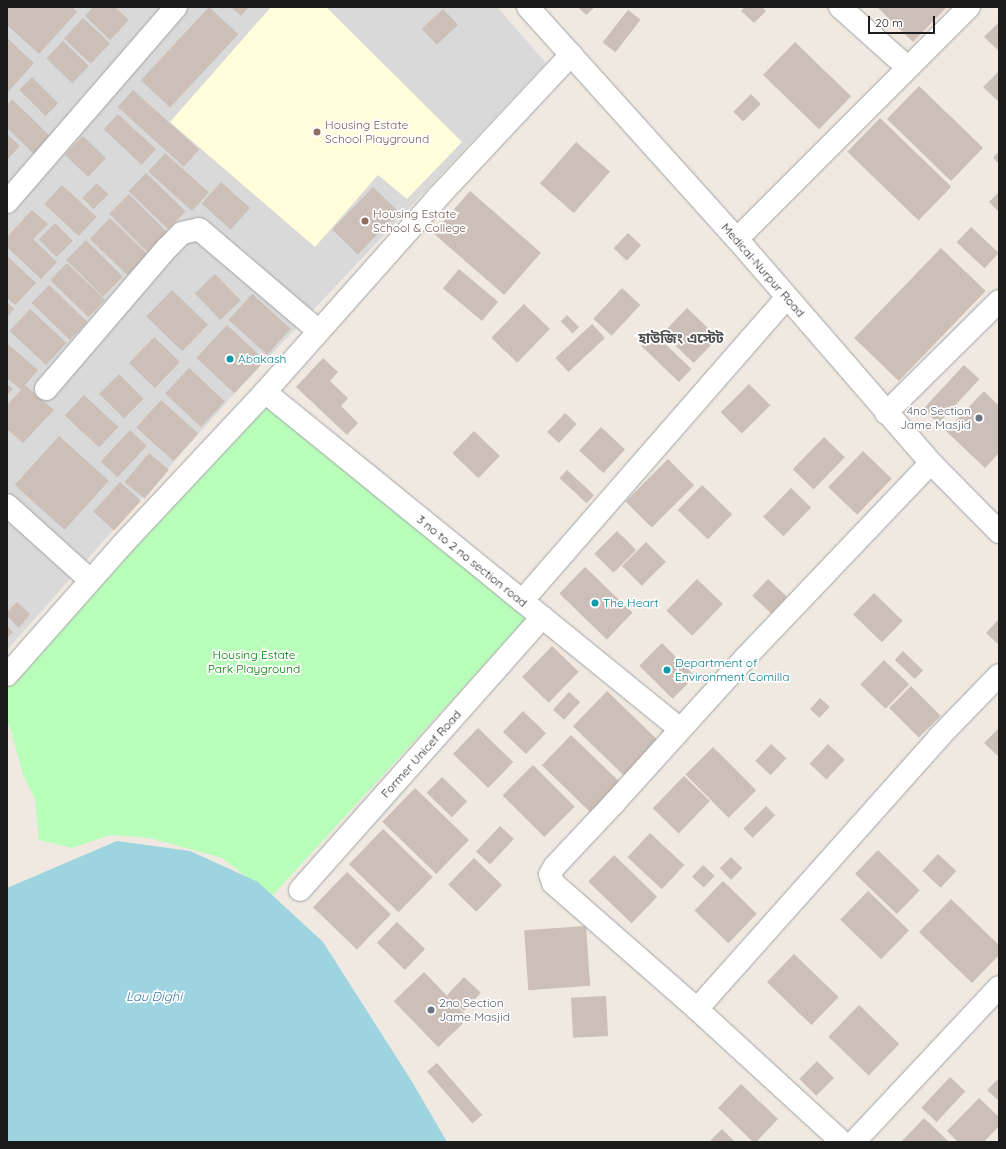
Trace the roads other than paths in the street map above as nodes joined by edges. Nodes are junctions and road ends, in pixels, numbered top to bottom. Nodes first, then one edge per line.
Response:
1 (176, 7) edge
2 (528, 7) edge
3 (840, 7) edge
4 (969, 7) edge
5 (571, 55) junction
6 (908, 66) junction
7 (7, 202) edge
8 (737, 239) junction
9 (787, 297) junction
10 (999, 301) edge
11 (319, 331) junction
12 (46, 389) dead end
13 (265, 392) junction
14 (886, 413) junction
15 (931, 464) junction
16 (7, 505) edge
17 (999, 532) edge
18 (90, 580) junction
19 (522, 601) junction
20 (542, 617) junction
21 (7, 675) edge
22 (999, 675) edge
23 (680, 729) junction
24 (300, 890) dead end
25 (999, 987) edge
26 (697, 1009) junction
27 (842, 1142) edge
28 (854, 1142) edge

1 - 7 street
2 - 5 street, Medical-Nurpur Road
3 - 6 street
4 - 6 street
5 - 8 street, Medical-Nurpur Road
5 - 11 street
6 - 8 street
8 - 9 street, Medical-Nurpur Road
9 - 14 street, Medical-Nurpur Road
9 - 19 street
10 - 14 street
11 - 12 street
11 - 13 street
13 - 18 street
13 - 19 street, 3 no to 2 no section road
14 - 15 street, Medical-Nurpur Road
15 - 17 street, Medical-Nurpur Road
15 - 23 street
16 - 18 street
18 - 21 street
19 - 20 street, 3 no to 2 no section road
20 - 23 street, 3 no to 2 no section road
20 - 24 street, Former Unicef Road
22 - 26 street
23 - 26 street
25 - 28 street
26 - 27 street

